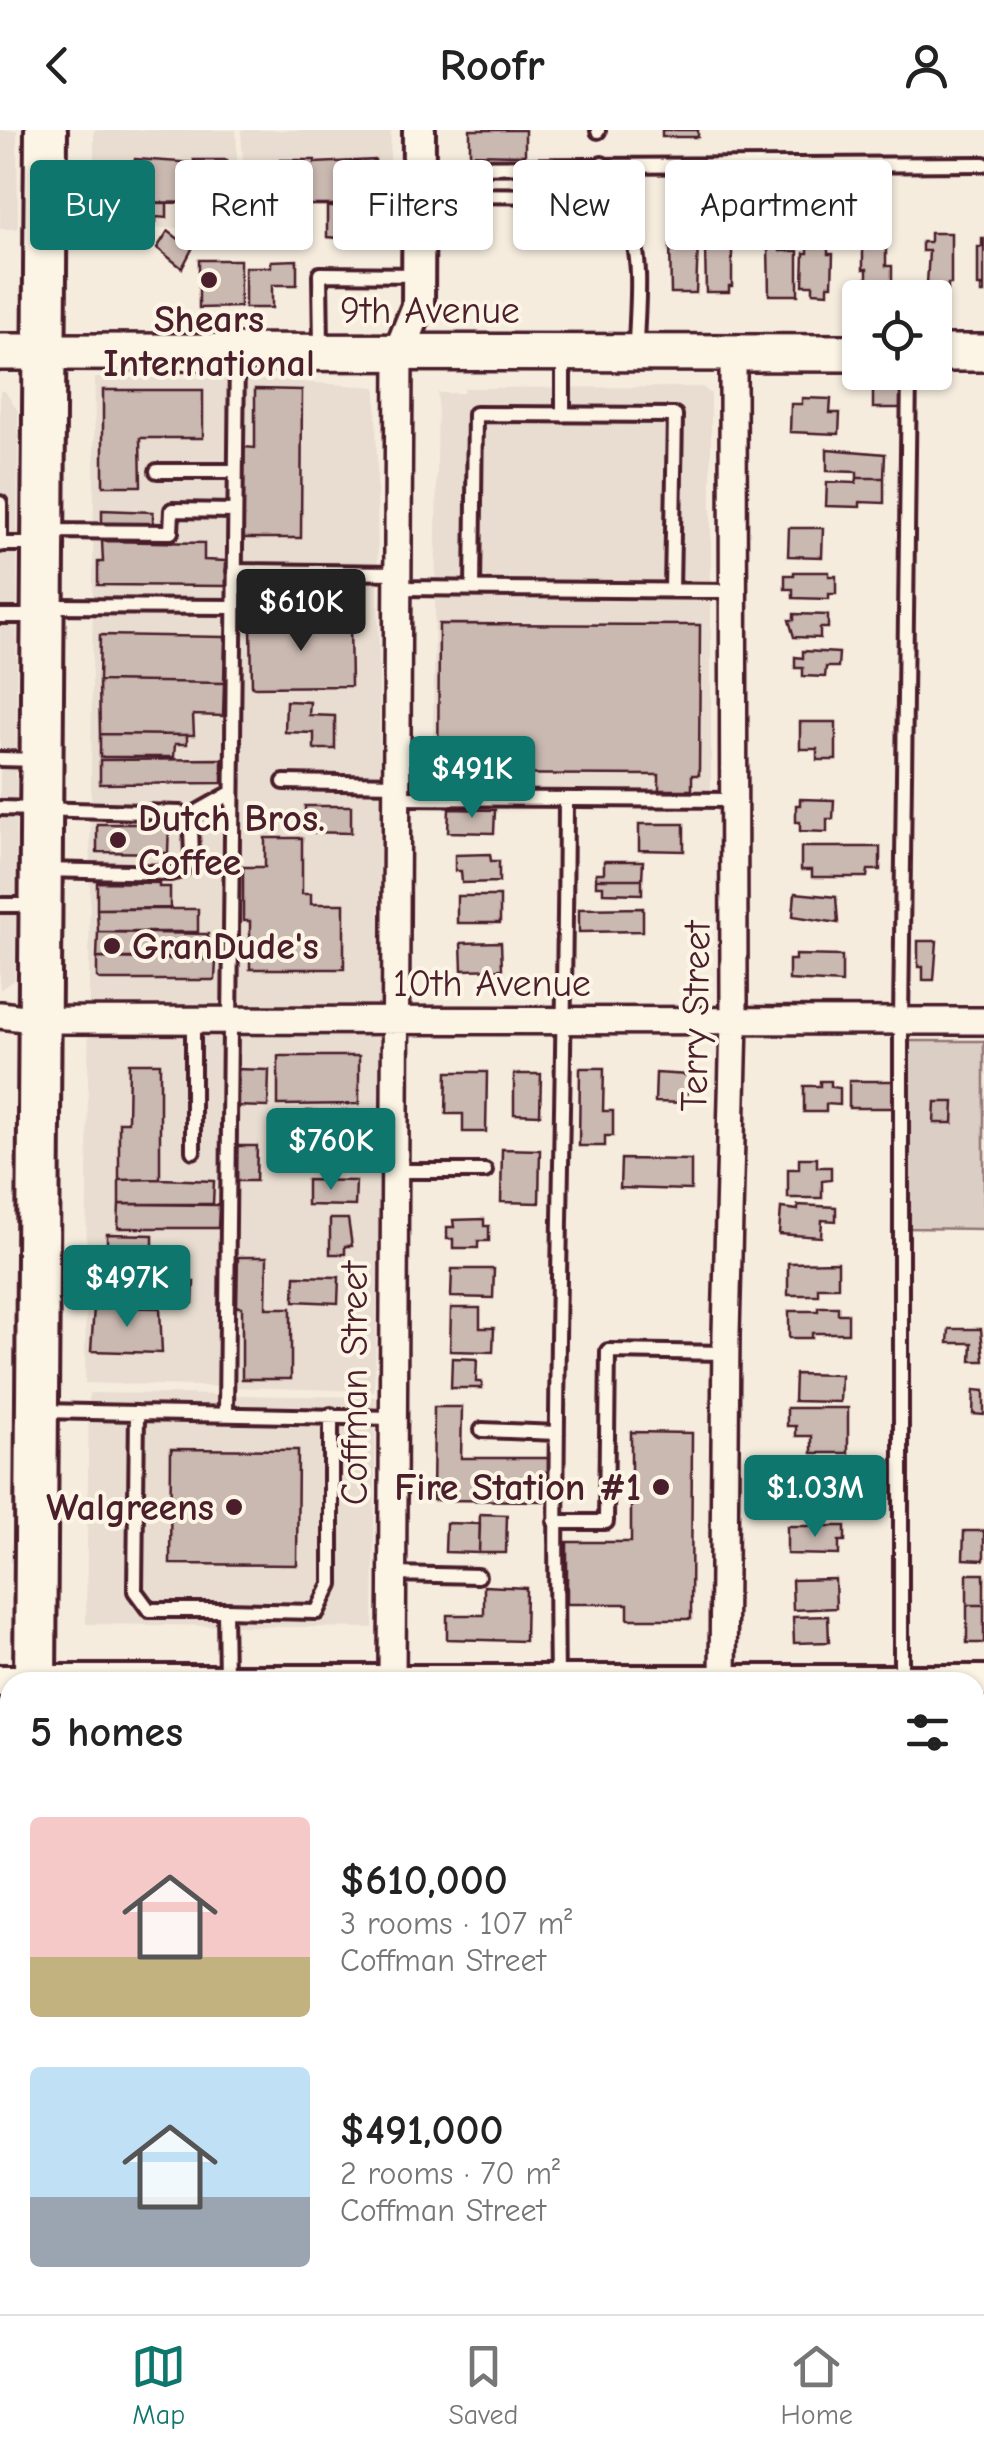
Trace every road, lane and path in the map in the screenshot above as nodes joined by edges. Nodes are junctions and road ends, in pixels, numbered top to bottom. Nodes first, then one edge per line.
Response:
1 (46, 130) edge
2 (420, 130) edge
3 (419, 160) edge
4 (645, 164) edge
5 (984, 164) edge
6 (418, 250) edge
7 (634, 250) edge
8 (418, 275) junction
9 (0, 352) edge
10 (44, 352) junction
11 (236, 353) junction
12 (321, 353) junction
13 (399, 353) junction
14 (563, 353) junction
15 (636, 353) junction
16 (733, 353) junction
17 (842, 353) edge
18 (952, 353) edge
19 (984, 353) edge
20 (910, 390) edge
21 (563, 414) junction
22 (157, 471) dead end
23 (235, 471) junction
24 (0, 503) edge
25 (235, 511) junction
26 (43, 538) junction
27 (0, 545) edge
28 (234, 572) junction
29 (398, 581) junction
30 (474, 590) junction
31 (672, 590) junction
32 (733, 591) junction
33 (234, 608) junction
34 (42, 611) junction
35 (0, 616) edge
36 (0, 759) edge
37 (42, 760) junction
38 (284, 782) dead end
39 (397, 791) junction
40 (231, 792) junction
41 (566, 799) junction
42 (734, 800) junction
43 (0, 808) edge
44 (41, 808) junction
45 (184, 818) junction
46 (41, 888) junction
47 (0, 905) edge
48 (0, 1015) edge
49 (40, 1020) junction
50 (194, 1020) junction
51 (229, 1020) junction
52 (396, 1020) junction
53 (565, 1020) junction
54 (734, 1021) junction
55 (901, 1021) junction
56 (984, 1021) edge
57 (193, 1151) dead end
58 (395, 1170) junction
59 (485, 1170) dead end
60 (726, 1353) junction
61 (36, 1410) junction
62 (137, 1413) junction
63 (226, 1413) junction
64 (331, 1416) junction
65 (394, 1418) junction
66 (482, 1430) dead end
67 (557, 1433) junction
68 (555, 1522) junction
69 (393, 1574) junction
70 (478, 1576) dead end
71 (225, 1610) junction
72 (23, 1672) edge
73 (226, 1672) edge
74 (405, 1672) edge
75 (557, 1672) edge
76 (723, 1672) edge
77 (902, 1672) edge

1 - 10 highway
2 - 3 street, Coffman Street
4 - 5 lane
6 - 8 street, Coffman Street
7 - 15 lane
8 - 12 lane
8 - 13 street, Coffman Street
9 - 10 main road, 9th Avenue
10 - 11 main road, 9th Avenue
10 - 26 highway
11 - 12 main road, 9th Avenue
11 - 23 lane
12 - 13 main road, 9th Avenue
13 - 14 main road, 9th Avenue
13 - 29 street, Coffman Street
14 - 15 main road, 9th Avenue
14 - 21 lane
15 - 16 main road, 9th Avenue
16 - 17 main road, 9th Avenue
16 - 32 street, Terry Street
18 - 19 main road
20 - 55 lane
21 - 30 lane
21 - 31 lane
22 - 23 lane
23 - 25 lane
24 - 27 lane
25 - 26 lane
25 - 28 lane
26 - 27 lane
26 - 34 highway
28 - 29 lane
28 - 33 lane
29 - 30 lane
29 - 39 street, Coffman Street
30 - 31 lane
31 - 32 lane
32 - 42 street, Terry Street
33 - 34 lane
33 - 40 lane
34 - 35 lane
34 - 37 highway
36 - 37 lane
37 - 44 highway
38 - 39 lane
39 - 41 lane
39 - 52 street, Coffman Street
40 - 45 lane
40 - 51 lane
41 - 42 lane
41 - 53 lane
42 - 54 street, Terry Street
43 - 44 lane
44 - 45 lane
44 - 46 highway
45 - 46 lane
46 - 47 lane
46 - 49 highway
48 - 49 street, 10th Avenue
49 - 50 street, 10th Avenue
49 - 61 highway
50 - 51 street, 10th Avenue
50 - 57 lane
51 - 52 street, 10th Avenue
51 - 63 lane
52 - 53 street, 10th Avenue
52 - 58 street, Coffman Street
53 - 54 street, 10th Avenue
53 - 67 lane
54 - 55 street, 10th Avenue
54 - 60 street, Terry Street
55 - 56 street, 10th Avenue
55 - 77 lane
58 - 59 lane
58 - 65 street, Coffman Street
60 - 68 lane
60 - 76 street, Terry Street
61 - 62 lane
61 - 72 highway
62 - 63 lane
62 - 71 lane
63 - 64 lane
64 - 65 lane
64 - 71 lane
65 - 69 street, Coffman Street
66 - 67 lane
67 - 68 lane
68 - 75 lane
69 - 70 lane
69 - 74 street, Coffman Street
71 - 73 lane

